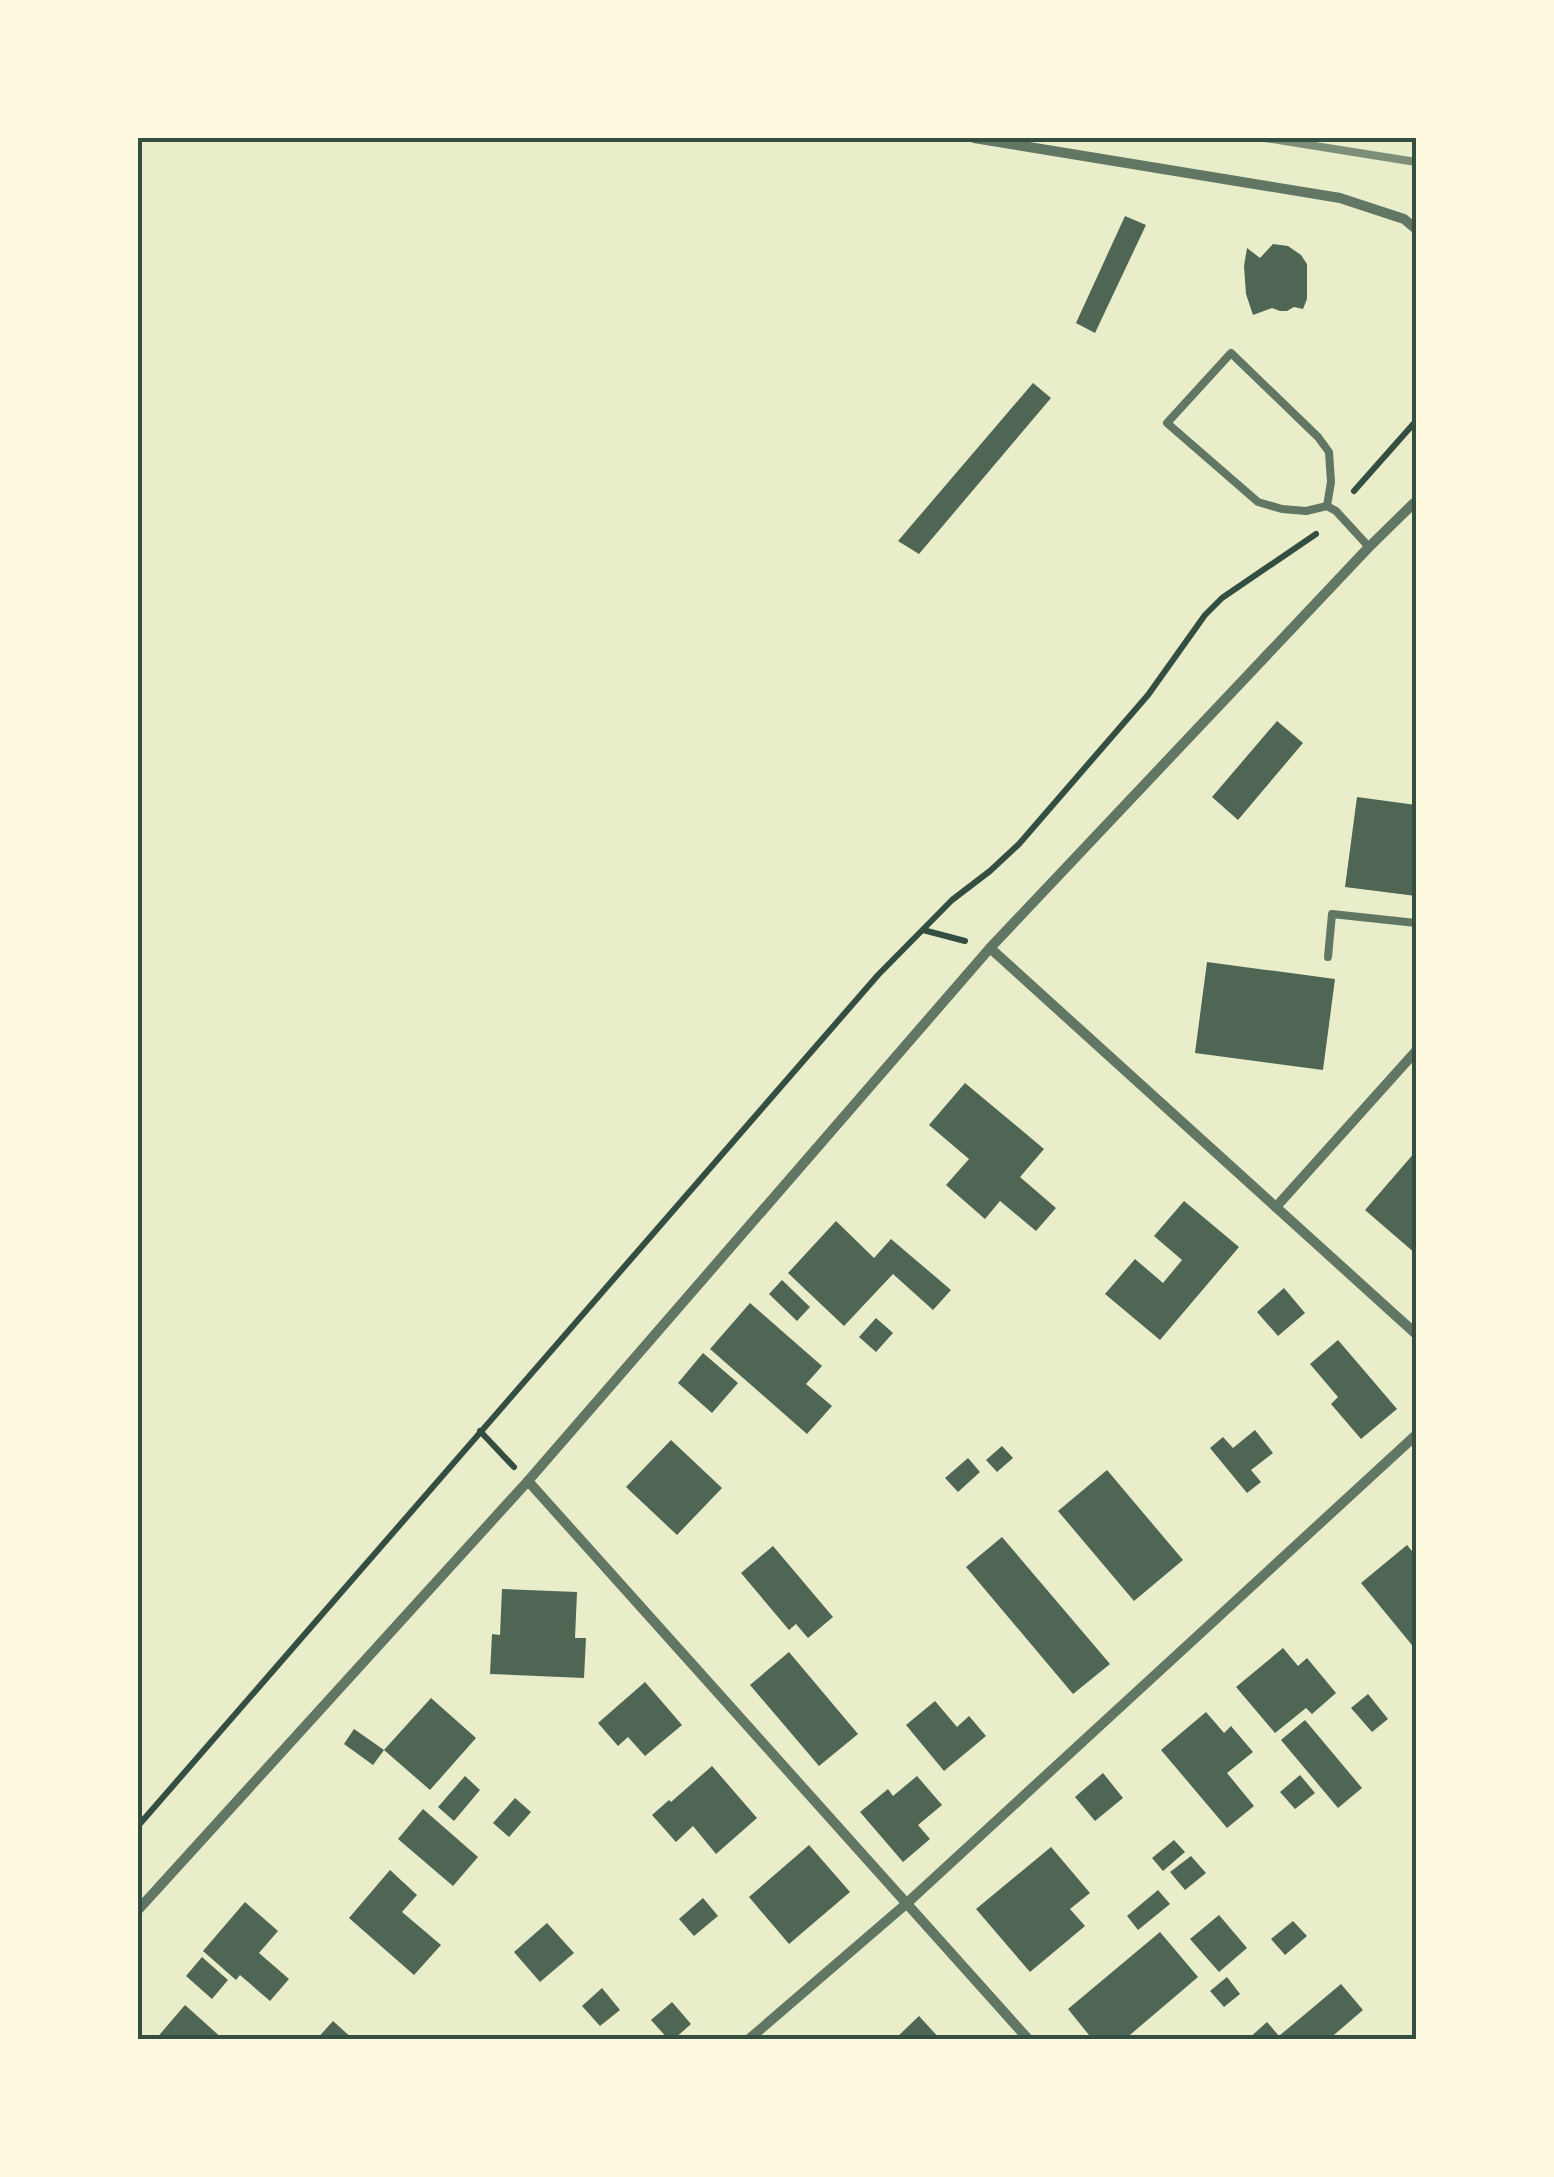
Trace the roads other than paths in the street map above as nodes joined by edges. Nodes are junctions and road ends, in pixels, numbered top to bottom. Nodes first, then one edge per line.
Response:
1 (974, 138) edge
2 (1416, 229) edge
3 (1416, 501) edge
4 (1331, 508) junction
5 (1369, 547) junction
6 (1416, 923) edge
7 (990, 948) junction
8 (1328, 957) dead end
9 (1416, 1052) edge
10 (1276, 1207) junction
11 (1416, 1334) edge
12 (1416, 1435) edge
13 (528, 1482) junction
14 (906, 1904) junction
15 (138, 1910) edge
16 (748, 2040) edge
17 (1029, 2040) edge

1 - 2 street
3 - 5 street
4 - 4 lane
4 - 5 lane
5 - 7 street
6 - 8 lane
7 - 10 street
7 - 13 street
9 - 10 street
10 - 11 street
12 - 14 street
13 - 14 street
13 - 15 street
14 - 16 street
14 - 17 street

